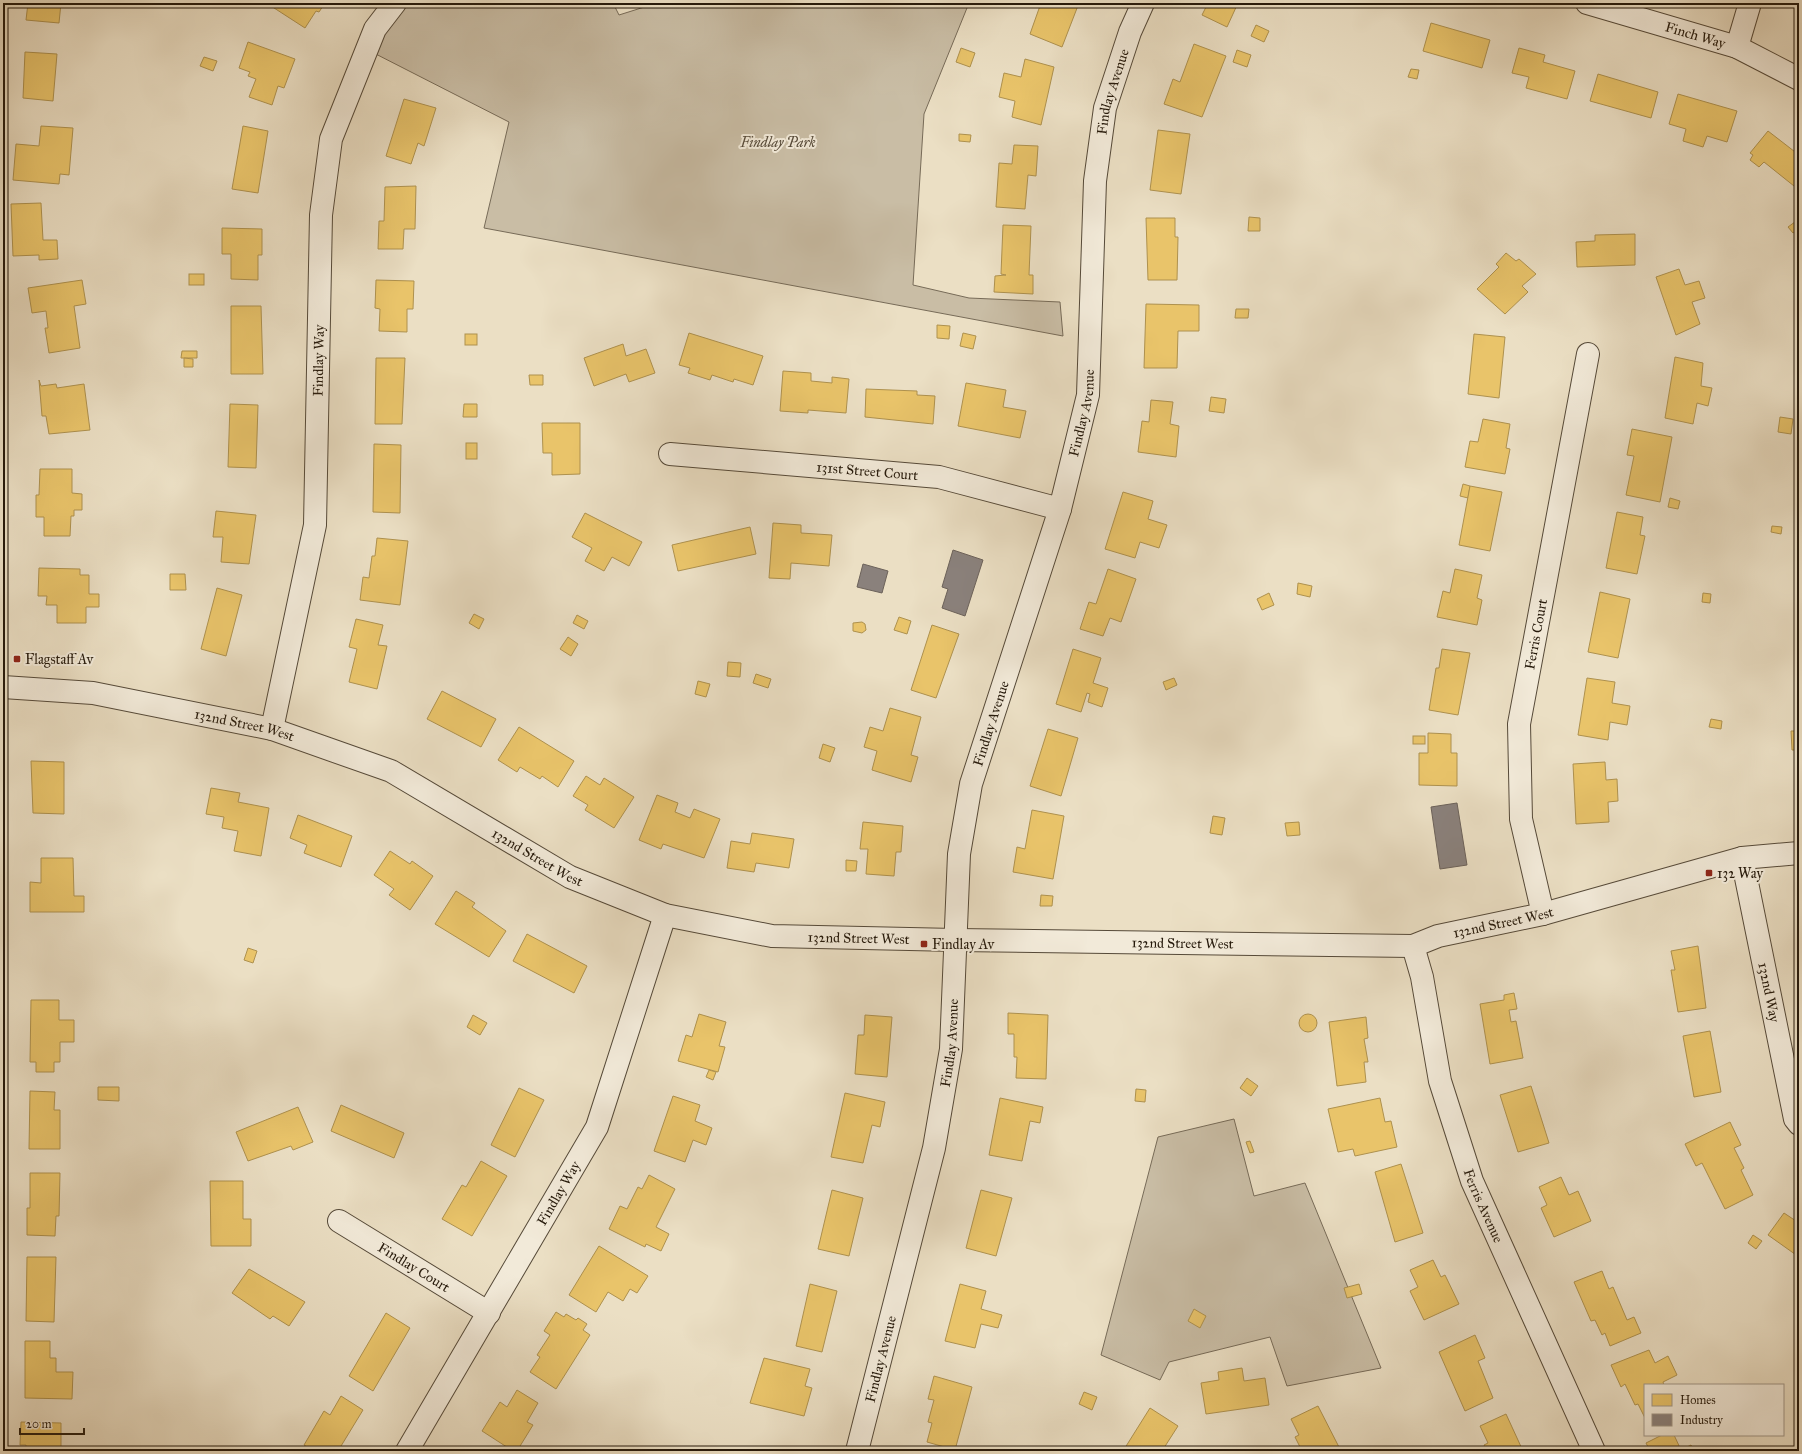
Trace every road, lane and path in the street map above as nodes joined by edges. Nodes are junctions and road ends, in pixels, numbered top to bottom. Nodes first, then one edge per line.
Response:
1 (395, 3) edge
2 (1143, 3) edge
3 (1587, 3) edge
4 (1750, 3) edge
5 (1737, 47) junction
6 (1799, 79) edge
7 (1588, 354) dead end
8 (670, 454) dead end
9 (1060, 509) junction
10 (3, 687) edge
11 (272, 729) junction
12 (1799, 853) edge
13 (1742, 858) junction
14 (1543, 914) junction
15 (665, 915) junction
16 (956, 940) junction
17 (1413, 946) junction
18 (1799, 1124) edge
19 (339, 1221) dead end
20 (490, 1313) junction
21 (407, 1451) edge
22 (856, 1451) edge
23 (1594, 1451) edge

1 - 11 street, Findlay Way
2 - 9 street, Findlay Avenue
3 - 5 street, Finch Way
4 - 5 street
5 - 6 street, Finch Way
7 - 14 street, Ferris Court
8 - 9 street, 131st Street Court
9 - 16 street, Findlay Avenue
10 - 11 street, 132nd Street West
11 - 15 street, 132nd Street West
12 - 13 street, 132nd Street West
13 - 14 street, 132nd Street West
13 - 18 street, 132nd Way
14 - 17 street, 132nd Street West
15 - 16 street, 132nd Street West
15 - 20 street, Findlay Way
16 - 17 street, 132nd Street West
16 - 22 street, Findlay Avenue
17 - 23 street, Ferris Avenue
19 - 20 street, Findlay Court
20 - 21 street, Findlay Way

